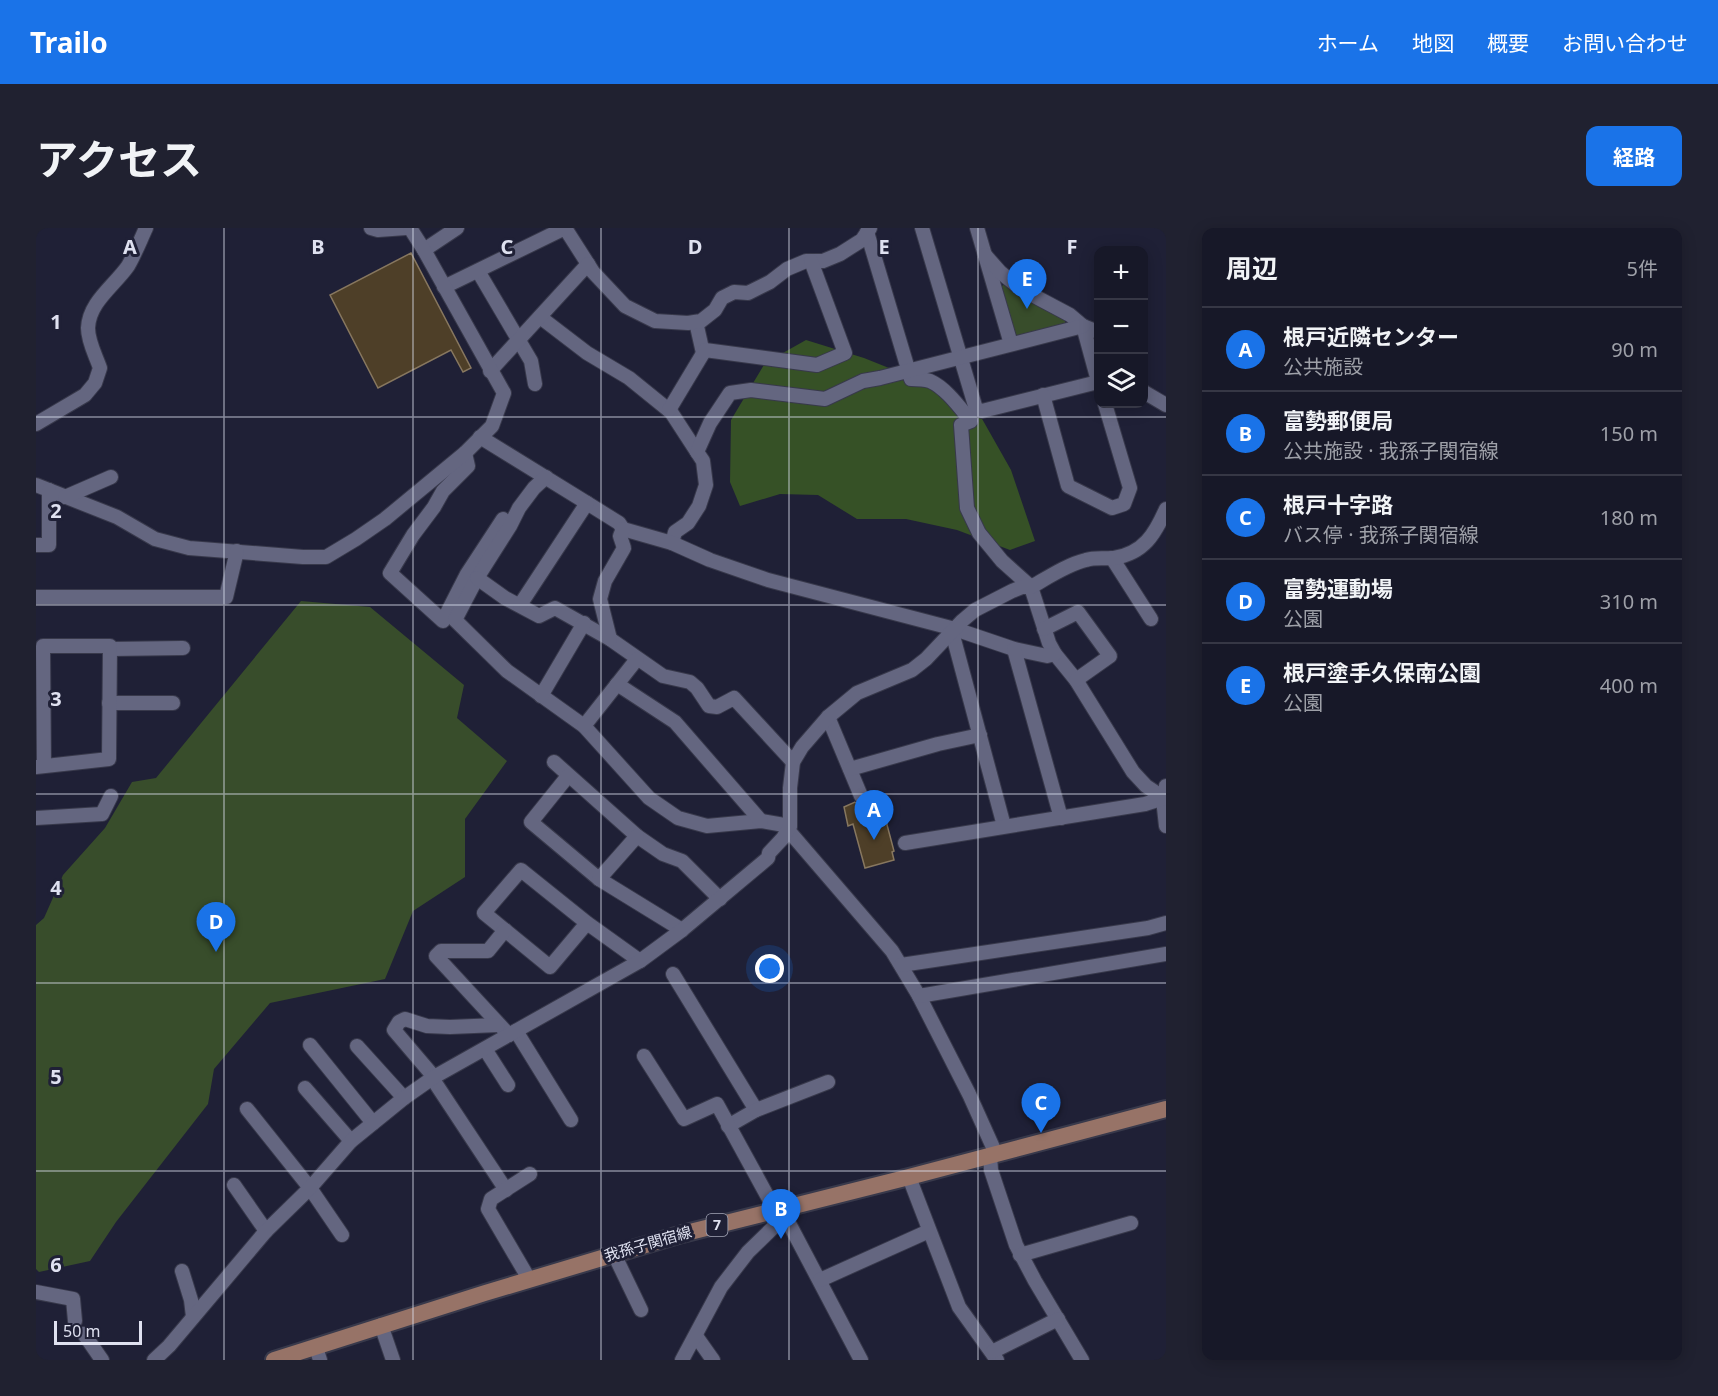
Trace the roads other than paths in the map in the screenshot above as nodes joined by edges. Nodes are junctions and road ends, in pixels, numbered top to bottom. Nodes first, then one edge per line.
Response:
1 (146, 228) edge
2 (371, 228) edge
3 (408, 228) edge
4 (457, 228) edge
5 (922, 228) edge
6 (868, 230) edge
7 (981, 230) edge
8 (424, 250) junction
9 (985, 255) junction
10 (811, 261) junction
11 (588, 264) junction
12 (478, 271) junction
13 (444, 287) junction
14 (540, 317) junction
15 (696, 322) junction
16 (1083, 326) junction
17 (1094, 330) edge
18 (519, 340) junction
19 (1011, 344) junction
20 (704, 353) junction
21 (961, 357) junction
22 (1094, 366) edge
23 (490, 371) junction
24 (909, 371) junction
25 (1094, 382) edge
26 (535, 384) dead end
27 (1042, 395) junction
28 (1148, 395) edge
29 (1166, 405) edge
30 (1106, 408) edge
31 (669, 410) junction
32 (36, 424) edge
33 (480, 437) junction
34 (697, 452) junction
35 (465, 453) junction
36 (541, 474) junction
37 (111, 477) dead end
38 (42, 487) edge
39 (65, 496) junction
40 (587, 503) junction
41 (1166, 509) edge
42 (623, 528) junction
43 (672, 543) junction
44 (36, 545) edge
45 (237, 551) junction
46 (1112, 558) junction
47 (477, 578) junction
48 (1031, 587) junction
49 (36, 597) edge
50 (520, 605) junction
51 (1151, 619) dead end
52 (584, 623) junction
53 (1044, 629) junction
54 (953, 631) junction
55 (610, 639) junction
56 (183, 648) dead end
57 (110, 649) junction
58 (1014, 649) junction
59 (1055, 654) junction
60 (637, 659) junction
61 (1076, 680) junction
62 (617, 684) junction
63 (541, 696) junction
64 (110, 703) junction
65 (173, 703) dead end
66 (828, 717) junction
67 (584, 726) junction
68 (980, 735) junction
69 (554, 762) dead end
70 (794, 762) junction
71 (40, 766) edge
72 (850, 769) junction
73 (568, 776) junction
74 (1165, 792) edge
75 (111, 796) dead end
76 (861, 796) dead end
77 (36, 818) edge
78 (1061, 818) junction
79 (761, 821) junction
80 (1004, 826) junction
81 (1166, 826) edge
82 (789, 828) junction
83 (637, 836) junction
84 (905, 843) dead end
85 (599, 879) junction
86 (720, 899) junction
87 (587, 923) junction
88 (1166, 923) edge
89 (505, 930) junction
90 (682, 930) junction
91 (1166, 954) edge
92 (640, 961) junction
93 (901, 965) junction
94 (673, 974) dead end
95 (919, 996) junction
96 (498, 1024) junction
97 (512, 1033) junction
98 (310, 1045) dead end
99 (357, 1046) dead end
100 (485, 1049) junction
101 (644, 1056) dead end
102 (433, 1078) junction
103 (828, 1082) dead end
104 (508, 1085) dead end
105 (305, 1088) dead end
106 (404, 1098) junction
107 (247, 1108) dead end
108 (1166, 1109) edge
109 (756, 1110) junction
110 (571, 1120) dead end
111 (373, 1123) junction
112 (728, 1126) junction
113 (351, 1142) junction
114 (993, 1154) junction
115 (530, 1174) dead end
116 (909, 1177) junction
117 (234, 1185) dead end
118 (310, 1188) junction
119 (506, 1190) junction
120 (781, 1212) junction
121 (1131, 1223) dead end
122 (266, 1231) junction
123 (929, 1231) junction
124 (342, 1235) dead end
125 (614, 1254) junction
126 (1020, 1255) junction
127 (182, 1271) dead end
128 (529, 1280) junction
129 (820, 1280) junction
130 (36, 1292) edge
131 (641, 1310) dead end
132 (193, 1317) junction
133 (1058, 1319) junction
134 (75, 1322) dead end
135 (381, 1325) junction
136 (84, 1334) dead end
137 (696, 1336) junction
138 (318, 1353) edge
139 (994, 1356) edge
140 (860, 1358) edge
141 (102, 1360) edge
142 (154, 1360) edge
143 (274, 1360) edge
144 (393, 1360) edge
145 (682, 1360) edge
146 (713, 1360) edge
147 (844, 1360) edge
148 (1082, 1360) edge

1 - 32 street
2 - 3 street
3 - 8 street
4 - 8 street
5 - 21 street
6 - 10 street
6 - 24 street
7 - 9 street
8 - 13 street
9 - 16 street
9 - 19 street
10 - 15 street
10 - 20 street
11 - 12 street
11 - 14 street
11 - 15 street
12 - 13 street
12 - 18 street
13 - 23 street
14 - 18 street
14 - 31 street
15 - 20 street
16 - 17 street
16 - 19 street
16 - 22 street
18 - 23 street
18 - 26 street
19 - 21 street
20 - 31 street
21 - 24 street
21 - 27 street
23 - 33 street
24 - 34 street
24 - 48 street
25 - 27 street
27 - 30 street
28 - 29 street
31 - 34 street
33 - 35 street
33 - 36 street
34 - 43 street
35 - 36 street
35 - 45 street
36 - 40 street
36 - 47 street
37 - 39 street
38 - 39 street
38 - 44 street
39 - 45 street
40 - 42 street
40 - 50 street
41 - 46 street
42 - 43 street
42 - 55 street
43 - 54 street
45 - 49 street
46 - 48 street
46 - 51 street
47 - 50 street
47 - 63 street
48 - 53 street
48 - 54 street
50 - 52 street
52 - 55 street
52 - 63 street
53 - 59 street
53 - 61 street
54 - 58 street
54 - 66 street
54 - 68 street
55 - 60 street
56 - 57 street
57 - 64 street
57 - 71 street
58 - 59 street
58 - 78 street
59 - 61 street
60 - 62 street
60 - 70 street
61 - 74 street
62 - 67 street
62 - 79 street
63 - 67 street
64 - 65 street
64 - 71 street
66 - 70 street
66 - 72 street
67 - 79 street
68 - 72 street
68 - 80 street
69 - 73 street
70 - 82 street
72 - 76 street
73 - 83 street
73 - 85 street
74 - 78 street
74 - 81 street
75 - 77 street
78 - 80 street
79 - 82 street
80 - 84 street
82 - 86 street
82 - 93 street
83 - 85 street
83 - 86 street
85 - 90 street
86 - 90 street
87 - 89 street
87 - 89 street
87 - 92 street
88 - 93 street
89 - 96 street
90 - 92 street
91 - 95 street
92 - 97 street
93 - 95 street
94 - 109 street
95 - 114 street
96 - 97 street
96 - 102 street
97 - 100 street
97 - 110 street
98 - 111 street
99 - 106 street
100 - 102 street
100 - 104 street
101 - 112 street
102 - 106 street
102 - 119 street
103 - 109 street
105 - 113 street
106 - 111 street
107 - 118 street
108 - 114 main road, 我孫子関宿線 / 7
109 - 112 street
111 - 113 street
112 - 120 street
113 - 118 street
114 - 116 main road, 我孫子関宿線 / 7
114 - 126 street
115 - 119 street
116 - 120 main road, 我孫子関宿線 / 7
116 - 123 street
117 - 122 street
118 - 122 street
118 - 124 street
119 - 128 street
120 - 125 main road, 我孫子関宿線 / 7
120 - 129 street
120 - 137 street
121 - 126 street
122 - 132 street
123 - 129 street
123 - 139 street
125 - 128 main road, 我孫子関宿線 / 7
125 - 131 street
126 - 133 street
127 - 132 street
128 - 135 main road, 我孫子関宿線 / 7
129 - 140 street
130 - 134 street
132 - 142 street
133 - 139 street
133 - 148 street
135 - 138 main road, 我孫子関宿線 / 7
135 - 144 street
136 - 141 street
137 - 145 street
137 - 146 street
138 - 143 main road, 我孫子関宿線 / 7
140 - 147 street

